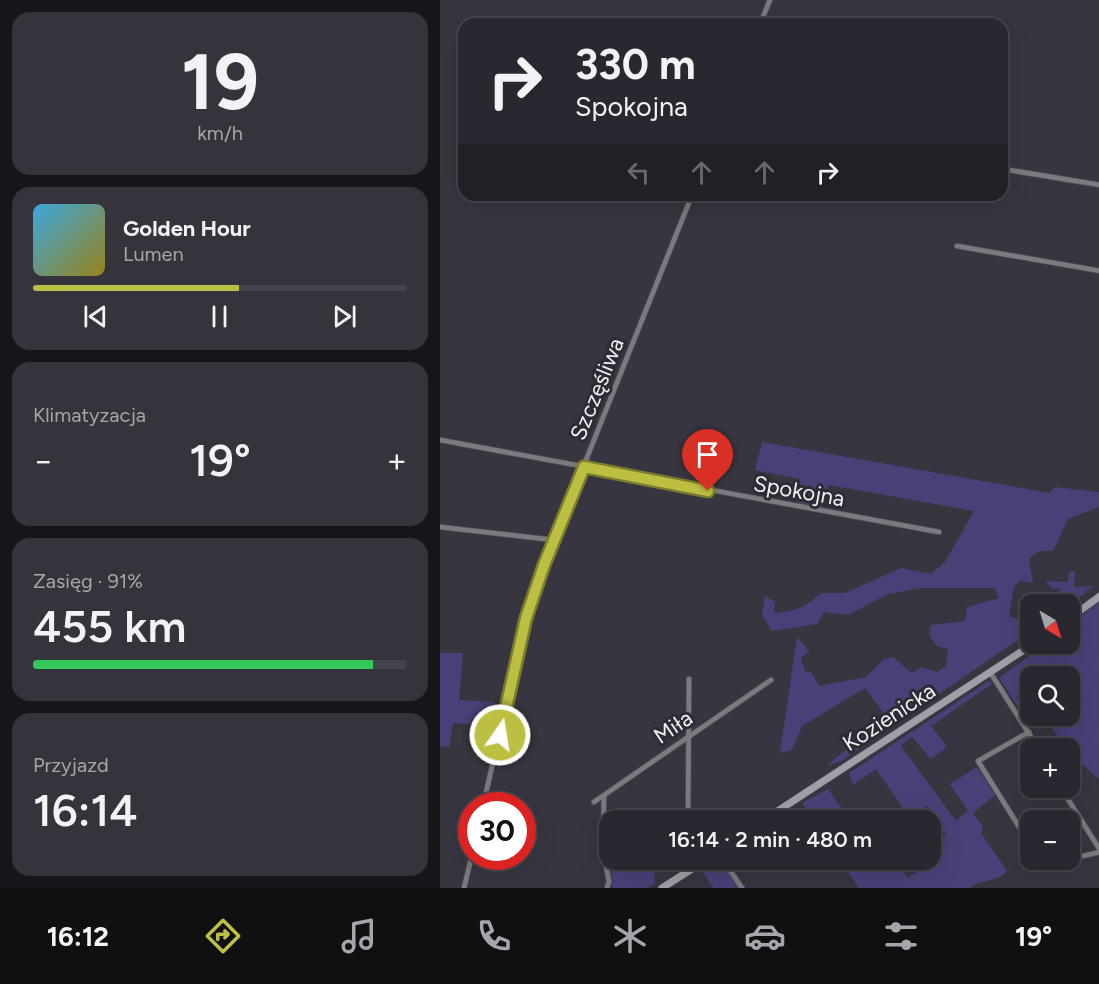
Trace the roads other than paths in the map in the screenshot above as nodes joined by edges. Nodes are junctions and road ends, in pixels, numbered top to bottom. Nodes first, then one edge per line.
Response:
1 (770, 0) edge
2 (762, 18) edge
3 (1008, 170) edge
4 (1100, 185) edge
5 (690, 201) edge
6 (957, 246) dead end
7 (1100, 271) edge
8 (440, 440) edge
9 (584, 467) junction
10 (440, 527) edge
11 (939, 532) dead end
12 (554, 540) junction
13 (1100, 596) edge
14 (1080, 611) edge
15 (1020, 652) edge
16 (990, 672) junction
17 (689, 679) dead end
18 (771, 680) dead end
19 (1029, 732) junction
20 (689, 736) junction
21 (1032, 738) edge
22 (486, 792) edge
23 (604, 795) junction
24 (1067, 798) edge
25 (594, 802) dead end
26 (688, 810) edge
27 (779, 810) edge
28 (1020, 829) edge
29 (1100, 851) edge
30 (1080, 856) edge
31 (468, 870) edge
32 (730, 870) edge
33 (688, 871) edge
34 (464, 888) edge
35 (607, 888) edge
36 (662, 888) edge
37 (742, 888) edge

1 - 2 street
3 - 4 street
5 - 9 street, Szczęśliwa
6 - 7 street
8 - 9 street, Spokojna
9 - 11 street, Spokojna
9 - 12 street, Szczęśliwa
10 - 12 street
12 - 22 street, Szczęśliwa
13 - 14 main road
15 - 16 main road, Kozienicka
16 - 19 street
16 - 27 main road, Kozienicka
17 - 20 street
18 - 20 street, Miła
19 - 21 street
19 - 28 street
20 - 23 street, Miła
20 - 26 street
23 - 25 street, Miła
23 - 35 street
24 - 29 street
29 - 30 street
31 - 34 street
32 - 37 street
33 - 36 main road

